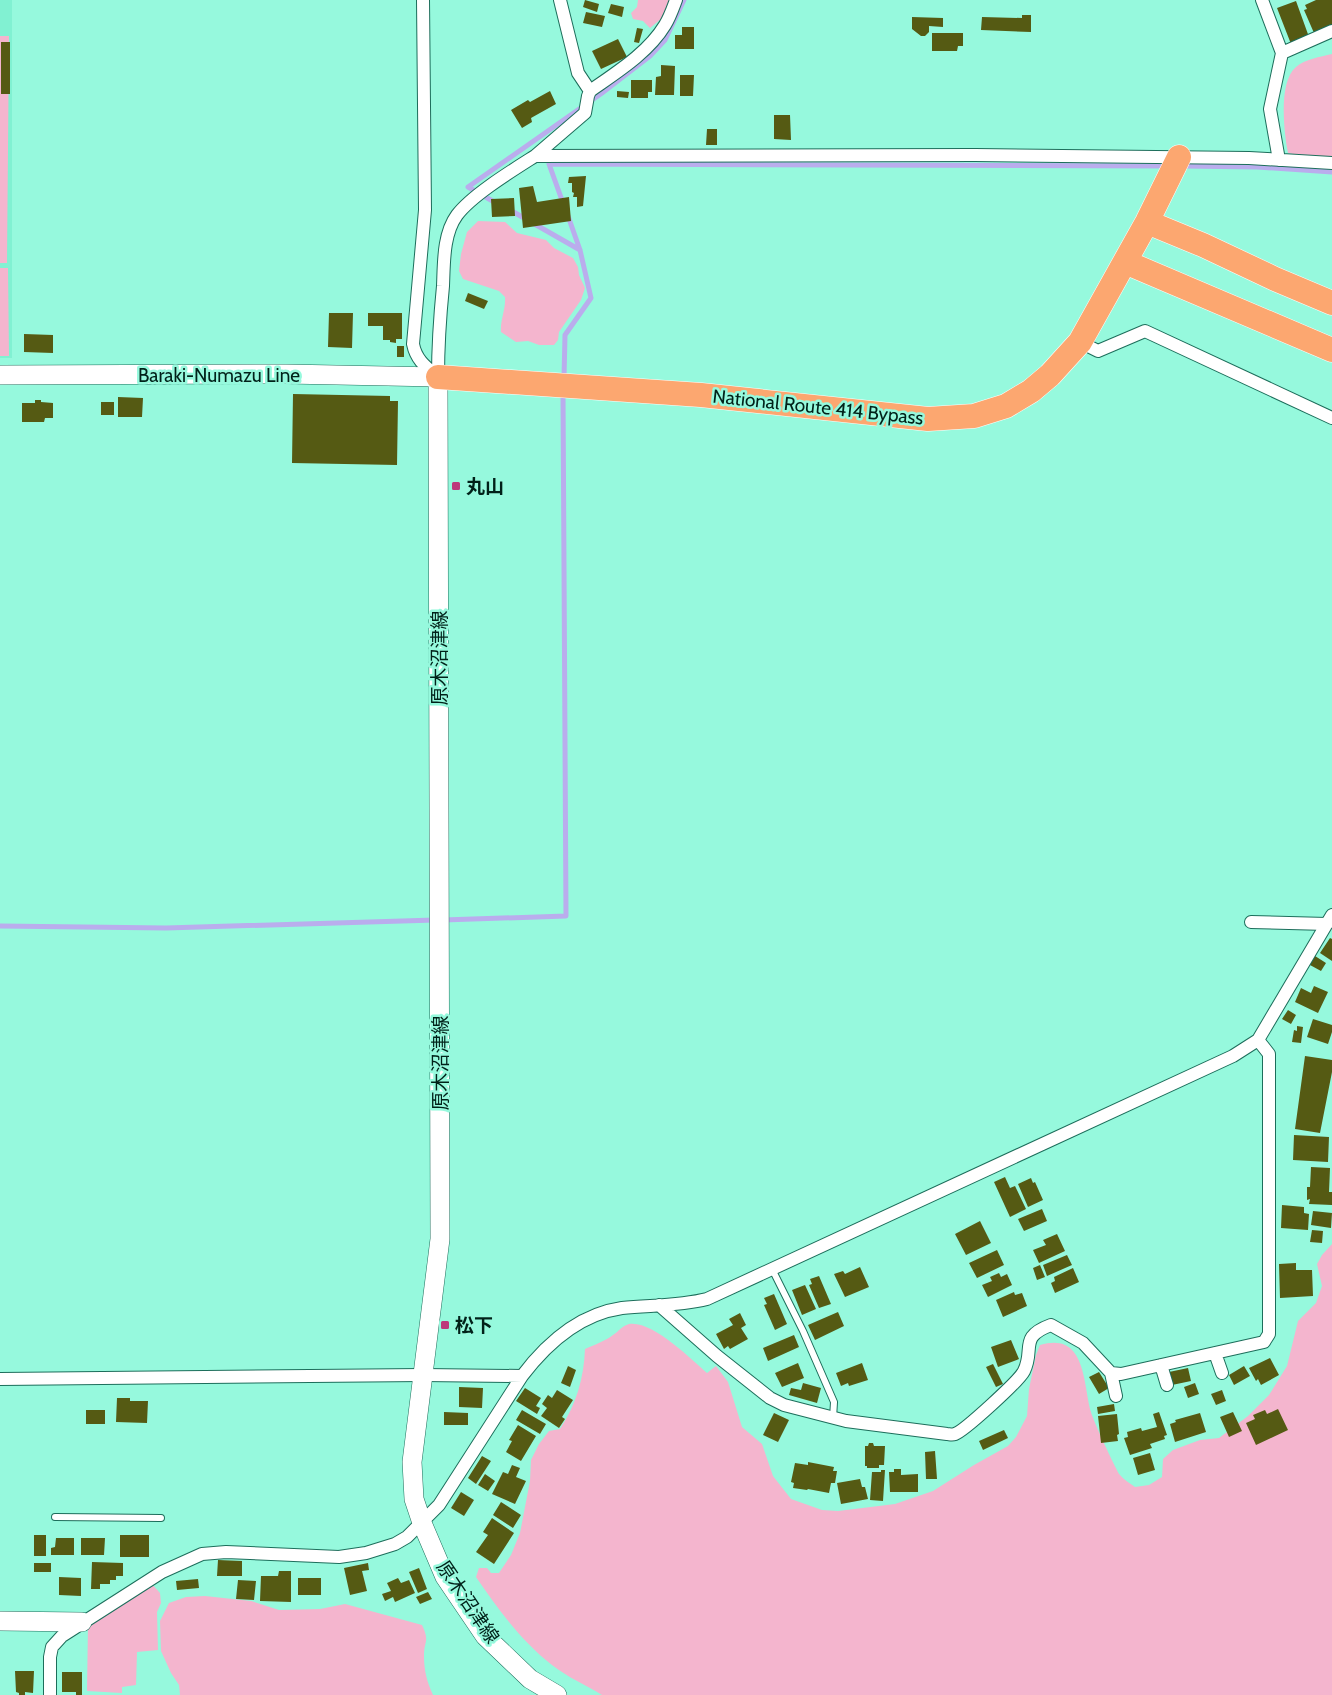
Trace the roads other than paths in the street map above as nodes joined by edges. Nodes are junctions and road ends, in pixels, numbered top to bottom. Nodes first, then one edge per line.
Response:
1 (423, 0) edge
2 (560, 0) edge
3 (676, 0) edge
4 (1262, 0) edge
5 (1332, 32) edge
6 (1282, 53) junction
7 (589, 93) junction
8 (535, 156) junction
9 (1179, 157) junction
10 (1279, 160) junction
11 (1332, 163) edge
12 (1147, 222) junction
13 (1125, 262) junction
14 (1332, 303) edge
15 (1080, 342) junction
16 (1332, 350) edge
17 (0, 375) edge
18 (438, 377) junction
19 (1332, 418) edge
20 (1329, 920) edge
21 (1251, 922) dead end
22 (1258, 1040) junction
23 (772, 1269) junction
24 (659, 1306) junction
25 (1215, 1353) junction
26 (1161, 1365) junction
27 (1111, 1372) junction
28 (1222, 1373) dead end
29 (423, 1375) junction
30 (522, 1376) junction
31 (0, 1379) edge
32 (1167, 1385) dead end
33 (1116, 1396) dead end
34 (833, 1418) junction
35 (55, 1517) dead end
36 (161, 1518) dead end
37 (422, 1523) junction
38 (0, 1621) edge
39 (82, 1622) junction
40 (50, 1695) edge
41 (557, 1695) edge

1 - 18 street
2 - 7 street
3 - 7 street
4 - 6 street
5 - 6 street
6 - 10 street
7 - 8 street
8 - 9 street
8 - 18 street
9 - 10 street
9 - 12 highway, National Route 414 Bypass
10 - 11 street
12 - 13 highway, National Route 414 Bypass
12 - 14 highway
13 - 15 highway, National Route 414 Bypass
13 - 16 highway
15 - 18 highway, National Route 414 Bypass
15 - 19 street
17 - 18 main road, Baraki-Numazu Line
18 - 29 main road, 原木沼津線
20 - 21 street
20 - 22 street
22 - 23 street
22 - 25 street
23 - 24 street
23 - 34 lane
24 - 30 street
24 - 34 street
25 - 26 street
25 - 28 street
26 - 27 street
26 - 32 street
27 - 33 street
27 - 34 street
29 - 30 street
29 - 31 street
29 - 37 main road, 原木沼津線
30 - 37 street
35 - 36 lane
37 - 39 street
37 - 41 main road, 原木沼津線
38 - 39 main road
39 - 40 street

